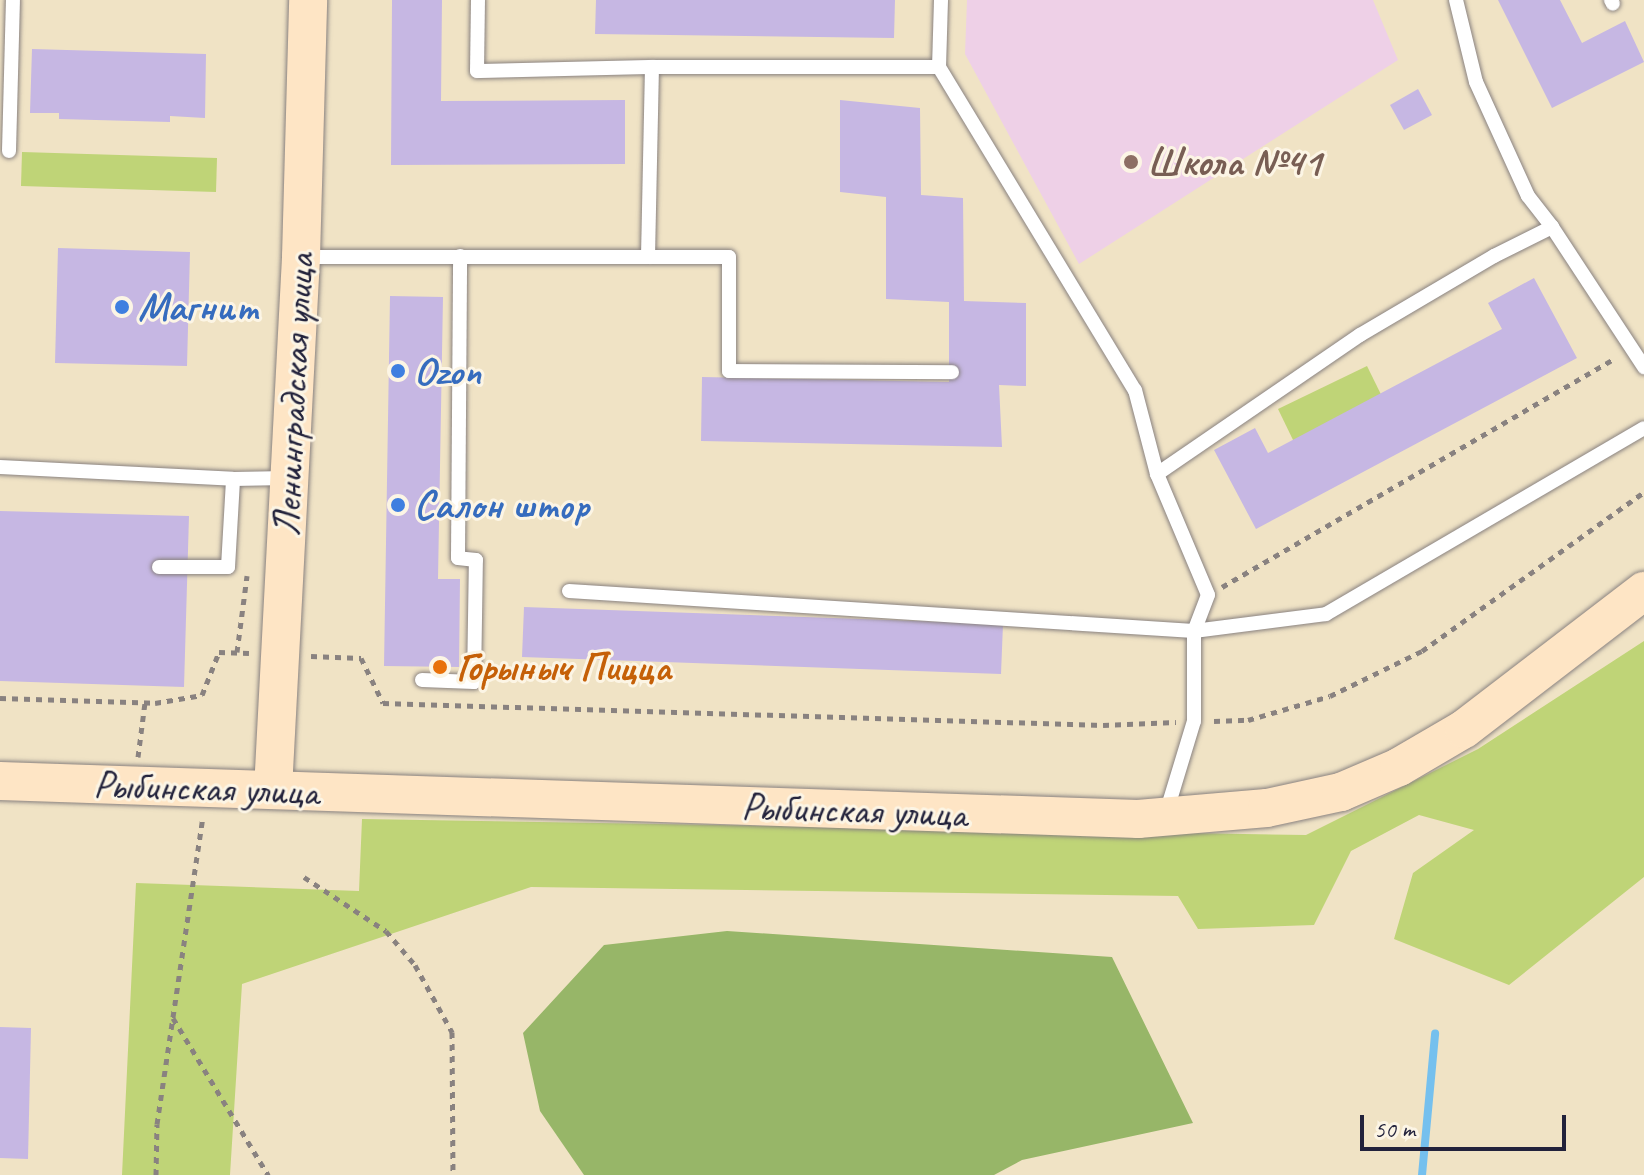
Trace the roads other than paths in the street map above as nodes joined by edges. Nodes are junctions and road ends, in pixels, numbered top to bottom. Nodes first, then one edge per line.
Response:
1 (13, 0) edge
2 (308, 0) edge
3 (478, 0) edge
4 (941, 0) edge
5 (1456, 0) edge
6 (652, 67) junction
7 (939, 67) junction
8 (9, 151) dead end
9 (1552, 227) junction
10 (460, 256) junction
11 (301, 257) junction
12 (648, 257) junction
13 (1644, 367) edge
14 (952, 372) dead end
15 (1644, 428) edge
16 (0, 467) edge
17 (1157, 474) junction
18 (289, 478) junction
19 (233, 479) junction
20 (159, 567) dead end
21 (569, 591) dead end
22 (1644, 591) edge
23 (1194, 631) junction
24 (422, 680) dead end
25 (0, 781) edge
26 (273, 790) junction
27 (1165, 818) junction

1 - 8 lane
2 - 11 main road, Ленинградская улица
3 - 6 lane
4 - 7 lane
5 - 9 lane
6 - 7 lane
6 - 12 lane
7 - 17 lane
9 - 13 lane
9 - 17 lane
10 - 11 lane
10 - 12 lane
10 - 24 lane
11 - 18 main road, Ленинградская улица
12 - 14 lane
15 - 23 lane
16 - 19 lane
17 - 23 lane
18 - 19 lane
18 - 26 main road, Ленинградская улица
19 - 20 lane
21 - 23 lane
22 - 27 main road, Рыбинская улица
23 - 27 lane
25 - 26 main road, Рыбинская улица
26 - 27 main road, Рыбинская улица

